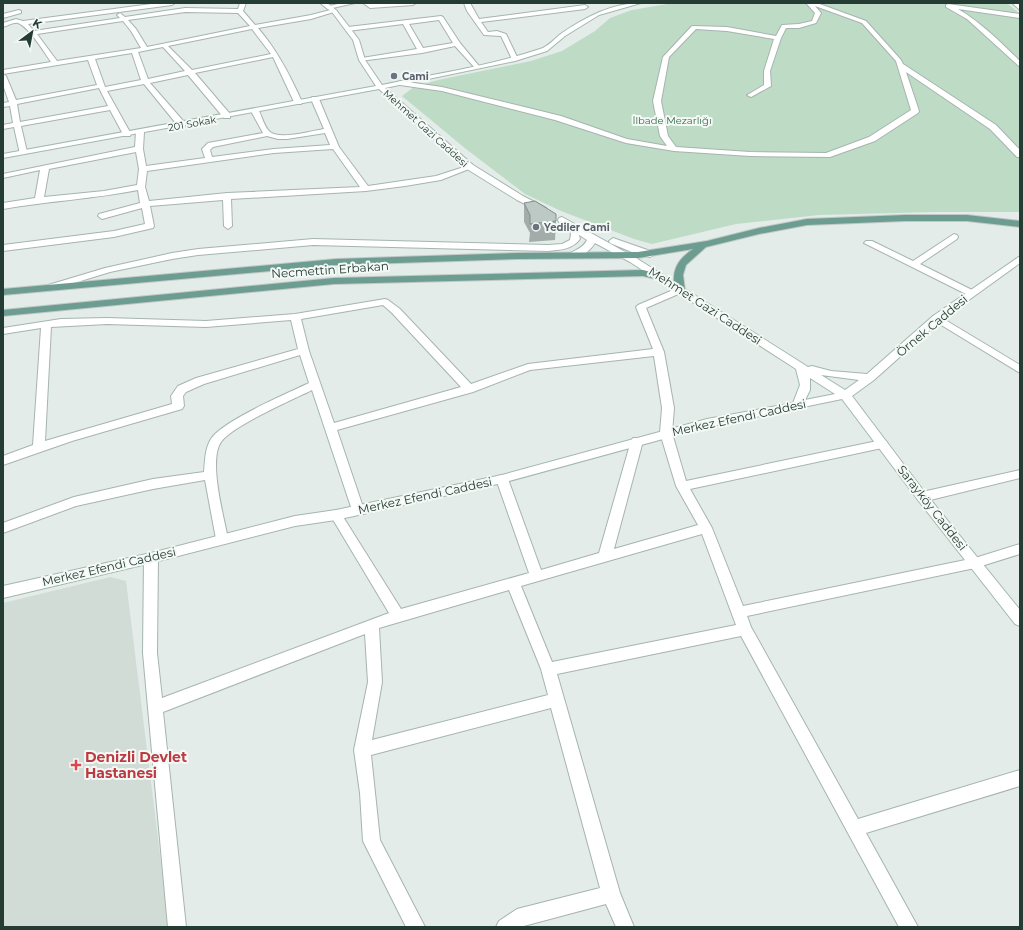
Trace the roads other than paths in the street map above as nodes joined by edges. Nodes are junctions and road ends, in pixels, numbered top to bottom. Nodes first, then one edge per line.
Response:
1 (172, 3) edge
2 (243, 3) edge
3 (352, 3) edge
4 (366, 3) edge
5 (413, 3) edge
6 (467, 3) edge
7 (638, 3) edge
8 (809, 3) edge
9 (812, 3) edge
10 (1015, 3) edge
11 (627, 4) edge
12 (945, 4) edge
13 (582, 5) edge
14 (328, 7) edge
15 (1020, 8) edge
16 (118, 11) junction
17 (240, 11) junction
18 (19, 12) dead end
19 (598, 14) junction
20 (3, 16) edge
21 (1020, 16) edge
22 (122, 19) junction
23 (405, 22) junction
24 (478, 22) junction
25 (22, 23) junction
26 (3, 25) edge
27 (255, 26) junction
28 (348, 29) junction
29 (33, 33) junction
30 (778, 38) junction
31 (457, 44) junction
32 (164, 45) junction
33 (145, 49) junction
34 (134, 51) junction
35 (422, 51) junction
36 (273, 52) junction
37 (91, 58) junction
38 (515, 59) junction
39 (362, 60) junction
40 (55, 63) junction
41 (900, 65) junction
42 (1020, 65) edge
43 (477, 67) junction
44 (187, 70) junction
45 (3, 72) edge
46 (3, 76) edge
47 (145, 81) junction
48 (400, 83) junction
49 (380, 87) junction
50 (102, 88) junction
51 (751, 95) dead end
52 (315, 99) junction
53 (298, 102) junction
54 (13, 103) junction
55 (3, 105) edge
56 (113, 107) junction
57 (255, 111) junction
58 (227, 116) junction
59 (19, 124) junction
60 (182, 125) junction
61 (3, 127) edge
62 (328, 130) junction
63 (140, 132) junction
64 (127, 134) junction
65 (267, 134) junction
66 (336, 146) junction
67 (139, 149) junction
68 (674, 149) junction
69 (23, 152) junction
70 (1020, 155) edge
71 (3, 156) edge
72 (209, 160) junction
73 (45, 167) junction
74 (470, 167) junction
75 (143, 170) junction
76 (3, 176) edge
77 (141, 187) junction
78 (366, 188) junction
79 (227, 196) junction
80 (39, 200) junction
81 (145, 204) junction
82 (3, 206) edge
83 (102, 216) dead end
84 (556, 217) junction
85 (998, 221) junction
86 (1020, 222) edge
87 (228, 226) dead end
88 (573, 228) junction
89 (1020, 230) edge
90 (589, 237) junction
91 (954, 237) dead end
92 (869, 243) dead end
93 (707, 244) junction
94 (3, 248) edge
95 (650, 254) junction
96 (574, 255) junction
97 (625, 256) junction
98 (1020, 259) edge
99 (913, 265) junction
100 (660, 277) junction
101 (48, 288) junction
102 (680, 290) junction
103 (3, 292) edge
104 (971, 293) junction
105 (3, 313) edge
106 (294, 317) junction
107 (938, 318) junction
108 (46, 325) junction
109 (3, 331) edge
110 (304, 351) junction
111 (659, 352) junction
112 (800, 365) junction
113 (1020, 370) edge
114 (870, 378) junction
115 (316, 384) junction
116 (469, 389) junction
117 (845, 394) junction
118 (797, 406) junction
119 (331, 428) junction
120 (666, 433) junction
121 (637, 441) junction
122 (882, 444) junction
123 (39, 446) junction
124 (3, 461) edge
125 (1020, 474) edge
126 (210, 476) junction
127 (502, 479) junction
128 (682, 486) junction
129 (922, 497) junction
130 (358, 510) junction
131 (336, 515) junction
132 (3, 528) edge
133 (706, 528) junction
134 (222, 539) junction
135 (1020, 549) edge
136 (605, 557) junction
137 (151, 558) junction
138 (975, 563) junction
139 (537, 576) junction
140 (513, 583) junction
141 (3, 592) edge
142 (740, 612) junction
143 (398, 616) junction
144 (1020, 620) edge
145 (372, 625) junction
146 (745, 629) junction
147 (548, 669) junction
148 (557, 700) junction
149 (155, 708) junction
150 (362, 750) junction
151 (1020, 778) edge
152 (855, 828) junction
153 (611, 894) junction
154 (177, 927) edge
155 (416, 927) edge
156 (505, 927) edge
157 (625, 927) edge
158 (909, 927) edge

1 - 16 street
2 - 17 street
3 - 14 street
4 - 5 street
6 - 24 street
7 - 11 street, 201 Sokak
8 - 30 street
9 - 41 street
10 - 15 street
11 - 19 street, 201 Sokak
12 - 21 street
12 - 42 street
13 - 19 street
13 - 24 street
14 - 27 street
14 - 28 street, Mehmet Gazi Caddesi
16 - 22 street
16 - 25 street
17 - 22 street
17 - 27 street
18 - 20 street
19 - 38 street, 201 Sokak
22 - 29 street
22 - 33 street
23 - 28 street
23 - 31 street
23 - 35 street
24 - 38 street
25 - 26 street
25 - 29 street
27 - 32 street
27 - 36 street
28 - 39 street, Mehmet Gazi Caddesi
29 - 40 street
30 - 51 street
30 - 68 street
31 - 35 street
31 - 43 street
32 - 33 street
32 - 44 street
33 - 34 street
34 - 37 street
34 - 47 street
35 - 39 street
36 - 44 street
36 - 53 street
37 - 40 street
37 - 50 street
38 - 43 street, 201 Sokak
39 - 49 street, Mehmet Gazi Caddesi
40 - 45 street
41 - 68 street
41 - 70 street
43 - 48 street, 201 Sokak
44 - 47 street
44 - 58 street
46 - 54 street
47 - 50 street
47 - 60 street
48 - 49 street, 201 Sokak
48 - 68 street
49 - 52 street, 201 Sokak
49 - 74 street, Mehmet Gazi Caddesi
50 - 54 street
50 - 56 street
52 - 53 street, 201 Sokak
52 - 62 street
53 - 57 street, 201 Sokak
54 - 55 street
54 - 59 street
56 - 59 street
56 - 64 street
57 - 58 street, 201 Sokak
57 - 65 street
58 - 60 street, 201 Sokak
59 - 61 street
59 - 69 street
60 - 63 street, 201 Sokak
62 - 65 street
62 - 66 street
63 - 64 street, 201 Sokak
63 - 67 street
64 - 69 street, 201 Sokak
65 - 72 street
66 - 72 street
66 - 78 street
67 - 73 street
67 - 75 street
69 - 71 street, 201 Sokak
72 - 75 street
73 - 76 street
73 - 80 street
74 - 78 street
74 - 84 street, Mehmet Gazi Caddesi
75 - 77 street
77 - 80 street
77 - 81 street
78 - 79 street
79 - 81 street
79 - 87 street
80 - 82 street
81 - 83 street
81 - 94 street
84 - 88 street, Mehmet Gazi Caddesi
84 - 95 street, Mehmet Gazi Caddesi
85 - 86 main road
85 - 89 main road
85 - 93 main road
88 - 90 street, Mehmet Gazi Caddesi
88 - 101 street
90 - 96 street
90 - 97 street, Mehmet Gazi Caddesi
91 - 99 street
92 - 99 street
93 - 95 main road, Necmettin Erbakan
93 - 102 main road
95 - 97 main road, Necmettin Erbakan
96 - 97 main road, Necmettin Erbakan
96 - 101 main road, Necmettin Erbakan
97 - 100 street, Mehmet Gazi Caddesi
98 - 104 street, Örnek Caddesi
99 - 104 street
100 - 102 street, Mehmet Gazi Caddesi
100 - 105 main road, Necmettin Erbakan
101 - 103 main road, Necmettin Erbakan
102 - 111 street
102 - 112 street, Mehmet Gazi Caddesi
104 - 107 street, Örnek Caddesi
106 - 108 street
106 - 110 street
106 - 116 street
107 - 113 street
107 - 114 street, Örnek Caddesi
108 - 109 street
108 - 123 street
110 - 115 street
110 - 123 street
111 - 116 street
111 - 120 street
112 - 114 street
112 - 117 street, Mehmet Gazi Caddesi
112 - 118 street
114 - 117 street, Örnek Caddesi
115 - 119 street
115 - 126 street
116 - 119 street
117 - 118 street, Merkez Efendi Caddesi
117 - 122 street, Sarayköy Caddesi
118 - 120 street, Merkez Efendi Caddesi
119 - 130 street
120 - 121 street, Merkez Efendi Caddesi
120 - 128 street
121 - 127 street, Merkez Efendi Caddesi
121 - 136 street
122 - 128 street
122 - 129 street, Sarayköy Caddesi
123 - 124 street
125 - 129 street
126 - 132 street
126 - 134 street
127 - 130 street, Merkez Efendi Caddesi
127 - 139 street
128 - 133 street
129 - 138 street, Sarayköy Caddesi
130 - 131 street, Merkez Efendi Caddesi
131 - 134 street, Merkez Efendi Caddesi
131 - 143 street
133 - 136 street
133 - 142 street
134 - 137 street, Merkez Efendi Caddesi
135 - 138 street
136 - 139 street
137 - 141 street, Merkez Efendi Caddesi
137 - 149 street
138 - 142 street
138 - 144 street, Sarayköy Caddesi
139 - 140 street
140 - 143 street
140 - 147 street
142 - 146 street
143 - 145 street
145 - 149 street
145 - 150 street
146 - 147 street
146 - 152 street
147 - 148 street
148 - 150 street
148 - 153 street
149 - 154 street
150 - 155 street
151 - 152 street
152 - 158 street
153 - 156 street
153 - 157 street

